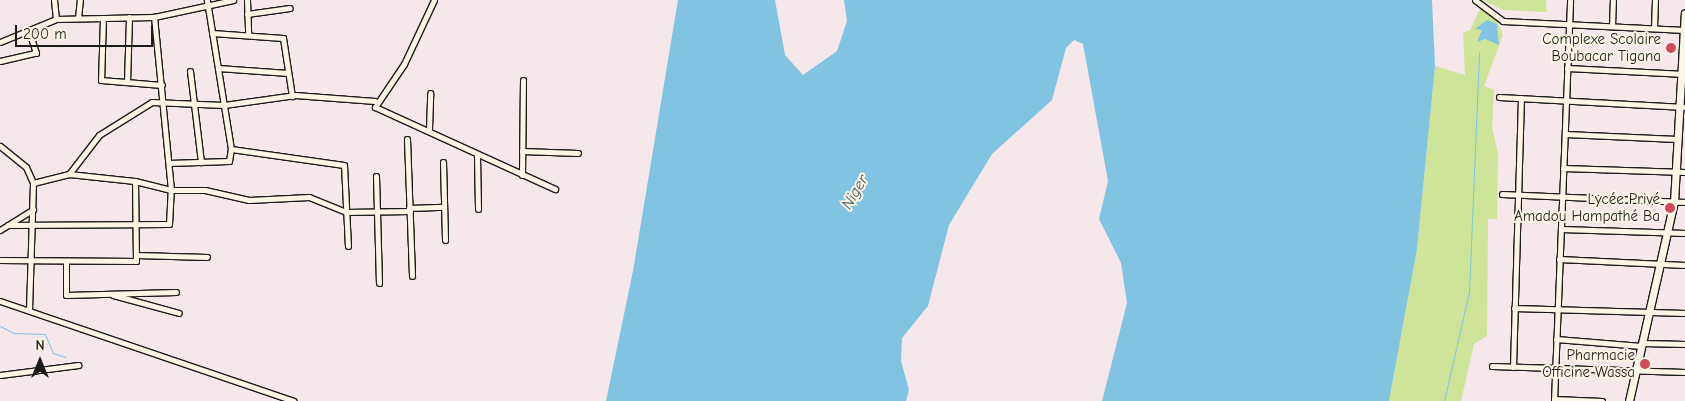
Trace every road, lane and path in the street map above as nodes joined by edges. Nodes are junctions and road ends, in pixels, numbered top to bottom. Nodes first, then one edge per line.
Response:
1 (54, 0) edge
2 (80, 0) edge
3 (233, 0) edge
4 (247, 0) edge
5 (434, 0) edge
6 (1475, 0) edge
7 (1570, 0) edge
8 (1613, 0) edge
9 (1655, 0) edge
10 (207, 3) edge
11 (290, 8) dead end
12 (1685, 13) edge
13 (247, 14) junction
14 (154, 17) junction
15 (78, 18) junction
16 (103, 18) junction
17 (129, 18) junction
18 (56, 19) junction
19 (1569, 24) junction
20 (1612, 26) junction
21 (1654, 28) junction
22 (28, 29) junction
23 (1683, 30) edge
24 (212, 33) junction
25 (248, 35) junction
26 (0, 42) edge
27 (0, 62) edge
28 (218, 68) junction
29 (1567, 68) junction
30 (190, 71) dead end
31 (288, 73) junction
32 (1682, 74) edge
33 (523, 80) dead end
34 (127, 82) junction
35 (162, 85) junction
36 (430, 93) dead end
37 (292, 96) junction
38 (1499, 97) dead end
39 (1521, 98) junction
40 (164, 101) junction
41 (375, 101) junction
42 (1566, 101) junction
43 (194, 103) junction
44 (224, 105) junction
45 (1682, 107) edge
46 (429, 128) junction
47 (1564, 134) junction
48 (407, 139) dead end
49 (1677, 139) junction
50 (0, 146) edge
51 (231, 149) junction
52 (522, 152) junction
53 (578, 153) dead end
54 (477, 156) junction
55 (201, 162) junction
56 (443, 162) dead end
57 (169, 163) junction
58 (1563, 168) junction
59 (1677, 171) junction
60 (1685, 172) edge
61 (69, 174) junction
62 (522, 175) junction
63 (376, 176) dead end
64 (136, 181) junction
65 (33, 183) junction
66 (556, 189) dead end
67 (171, 190) junction
68 (1502, 194) dead end
69 (1518, 195) junction
70 (1562, 197) junction
71 (1674, 202) junction
72 (1685, 202) edge
73 (444, 207) junction
74 (33, 209) junction
75 (478, 209) dead end
76 (410, 210) junction
77 (346, 212) junction
78 (377, 212) junction
79 (8, 225) junction
80 (33, 225) junction
81 (136, 225) junction
82 (1561, 229) junction
83 (0, 230) edge
84 (1669, 232) junction
85 (1685, 233) edge
86 (445, 240) dead end
87 (348, 246) dead end
88 (136, 255) junction
89 (207, 256) dead end
90 (1560, 259) junction
91 (0, 260) edge
92 (32, 260) junction
93 (66, 261) junction
94 (1661, 264) junction
95 (1685, 265) edge
96 (412, 276) dead end
97 (379, 284) dead end
98 (176, 292) dead end
99 (110, 294) junction
100 (0, 301) edge
101 (1514, 308) junction
102 (1558, 309) junction
103 (29, 310) junction
104 (1650, 312) junction
105 (179, 313) dead end
106 (1685, 314) edge
107 (1556, 339) junction
108 (1642, 344) junction
109 (1685, 344) edge
110 (78, 365) dead end
111 (1492, 366) dead end
112 (1512, 367) junction
113 (1555, 368) junction
114 (1636, 370) junction
115 (1685, 372) edge
116 (0, 375) edge
117 (1554, 400) edge
118 (293, 401) edge
119 (1602, 401) edge
120 (1629, 401) edge

1 - 18 street
2 - 15 street
3 - 10 street
4 - 13 street
5 - 41 street
6 - 19 street
7 - 19 street
8 - 20 street
9 - 21 street
10 - 14 street
10 - 24 street
11 - 13 street
12 - 23 main road
13 - 25 street
14 - 17 street
14 - 35 street
15 - 16 street
15 - 18 street
16 - 17 street
16 - 34 street
17 - 34 street
18 - 22 street
19 - 20 street
19 - 29 street
20 - 21 street
21 - 23 street
22 - 26 street
22 - 27 street
23 - 32 main road
24 - 25 street
24 - 28 street
25 - 31 street
28 - 31 street
28 - 44 street
29 - 32 street
29 - 42 street
30 - 43 street
31 - 37 street
32 - 45 main road
33 - 52 street
34 - 35 street
35 - 40 street
36 - 46 street
37 - 41 street
37 - 44 street
38 - 39 street
39 - 42 street
39 - 69 street
40 - 43 street
40 - 57 street
40 - 61 street
41 - 46 street
42 - 45 street
42 - 47 street
43 - 44 street
43 - 55 street
44 - 51 street
45 - 49 main road
46 - 54 street
47 - 49 street
47 - 58 street
48 - 76 street
49 - 59 main road
50 - 65 street
51 - 55 street
51 - 77 street
52 - 53 street
52 - 62 street
54 - 62 street
54 - 75 street
55 - 57 street
56 - 73 street
57 - 67 street
58 - 59 street
58 - 70 street
59 - 60 street
59 - 71 main road
61 - 64 street
61 - 65 street
62 - 66 street
63 - 78 street
64 - 67 street
64 - 81 street
65 - 74 street
67 - 77 street
67 - 81 street
68 - 69 street
69 - 70 street
69 - 101 street
70 - 71 street
70 - 82 street
71 - 72 street
71 - 84 main road
73 - 76 street
73 - 86 street
74 - 79 street
74 - 80 street
76 - 78 street
76 - 96 street
77 - 78 street
77 - 87 street
78 - 97 street
79 - 80 street
79 - 83 street
80 - 81 street
80 - 92 street
81 - 88 street
82 - 84 street
82 - 90 street
84 - 85 street
84 - 94 main road
88 - 89 street
88 - 93 street
90 - 94 street
90 - 102 street
91 - 92 street
92 - 93 street
92 - 103 street
93 - 99 street
94 - 95 street
94 - 104 main road
98 - 99 street
99 - 105 street
100 - 103 street
101 - 102 street
101 - 112 street
102 - 104 street
102 - 107 street
103 - 118 street
104 - 106 street
104 - 108 main road
107 - 108 street
107 - 113 street
108 - 109 street
108 - 114 main road
110 - 116 street
111 - 112 street
112 - 113 street
113 - 114 street
113 - 117 street
114 - 115 street
114 - 120 main road
117 - 119 street

